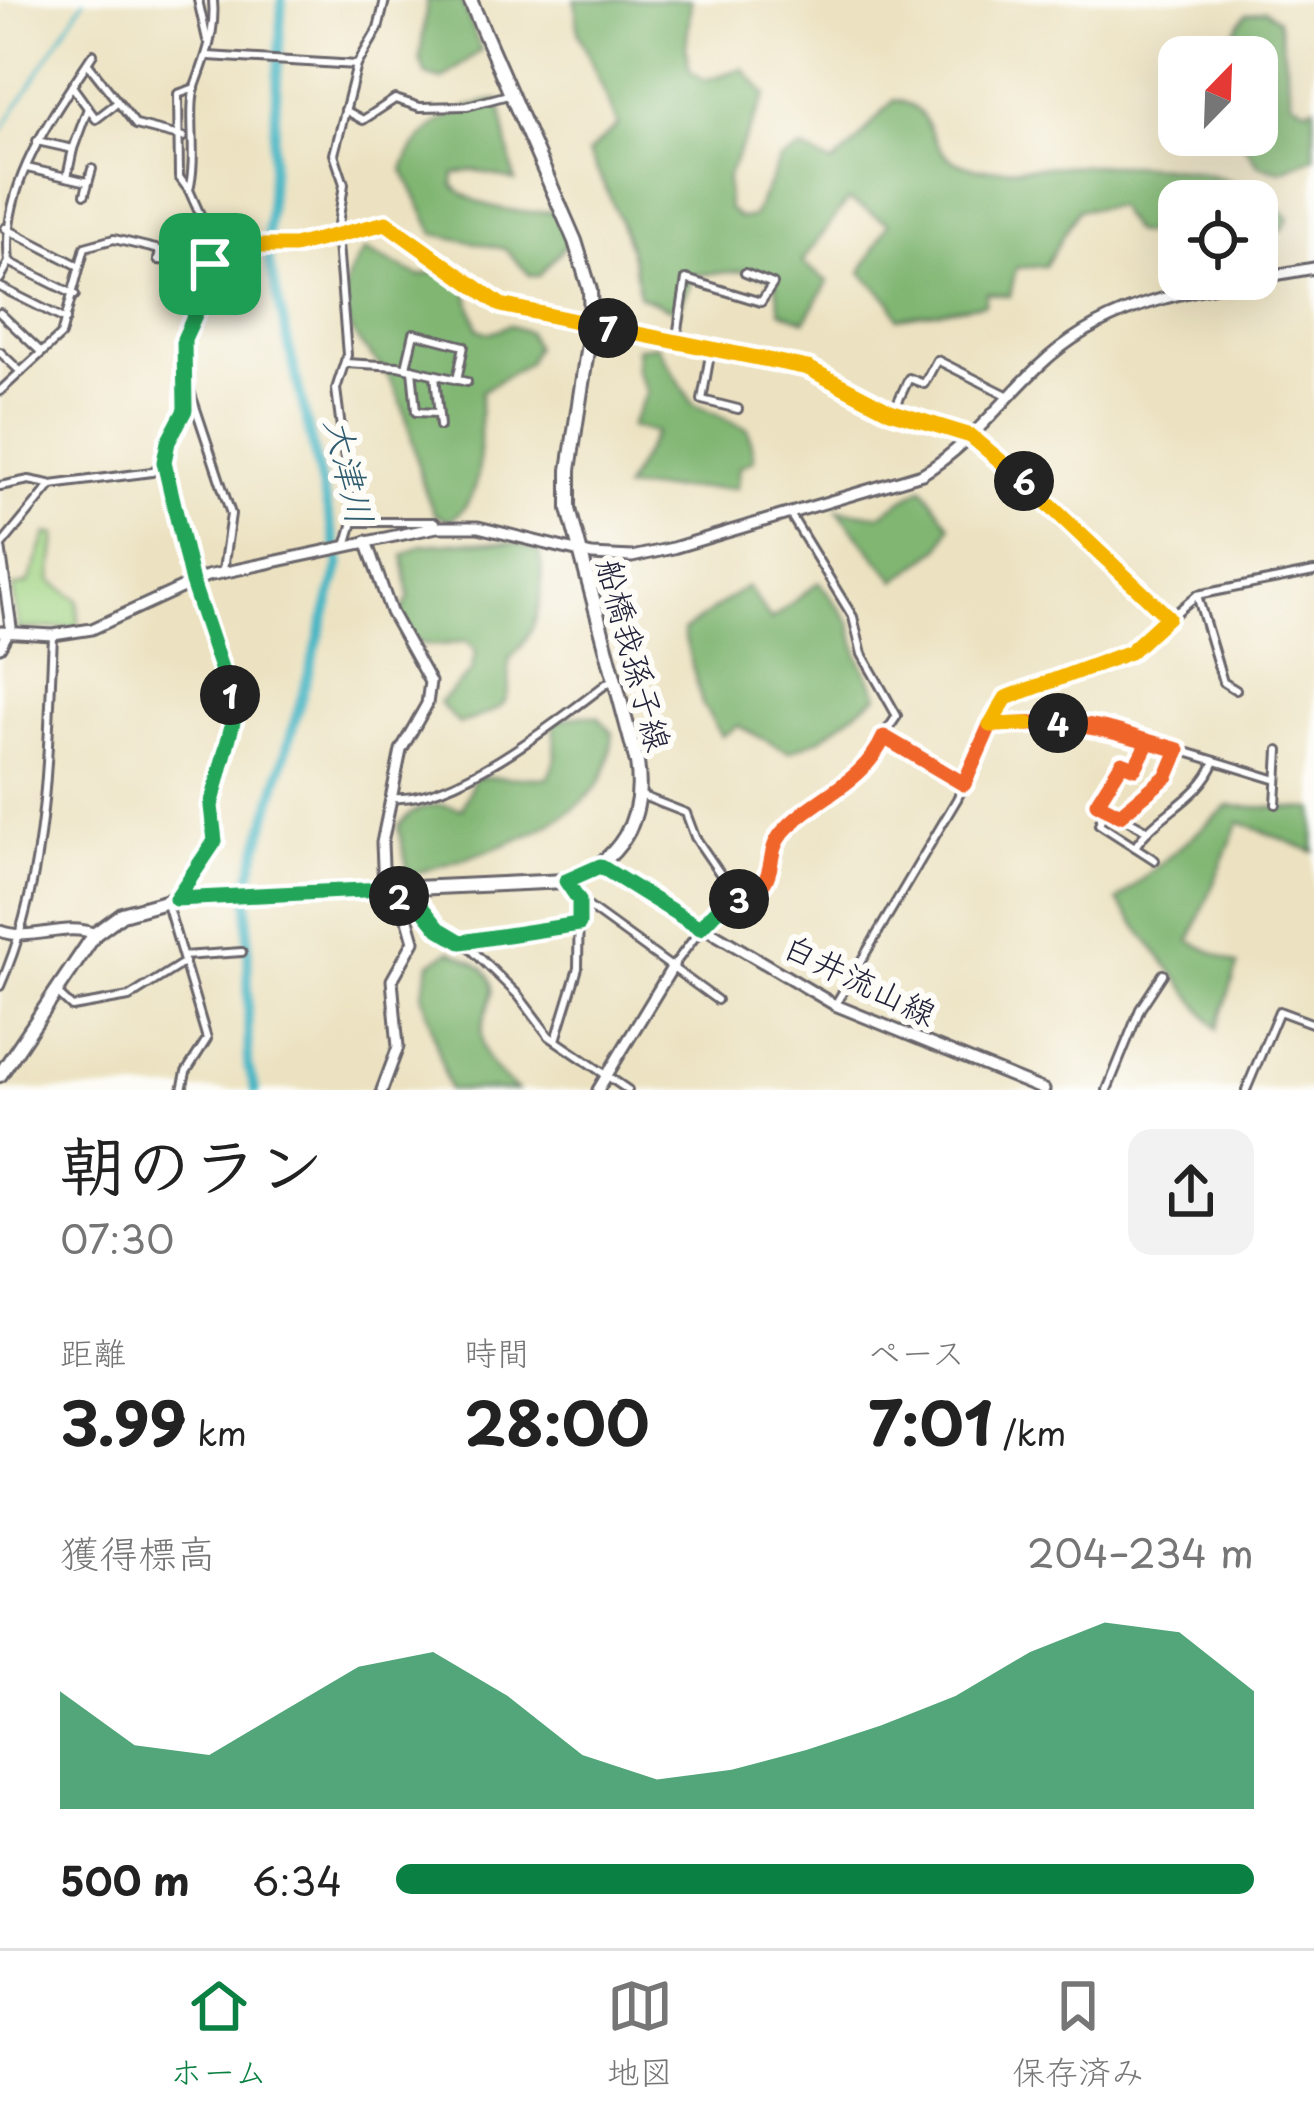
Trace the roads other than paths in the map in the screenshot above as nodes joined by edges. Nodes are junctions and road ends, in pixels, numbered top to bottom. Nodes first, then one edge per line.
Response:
1 (198, 0) edge
2 (213, 0) edge
3 (385, 0) edge
4 (470, 0) edge
5 (208, 43) junction
6 (93, 54) dead end
7 (208, 56) junction
8 (88, 63) junction
9 (357, 65) junction
10 (72, 86) junction
11 (195, 88) junction
12 (512, 94) junction
13 (117, 103) junction
14 (88, 108) junction
15 (345, 110) junction
16 (182, 137) junction
17 (38, 141) junction
18 (73, 149) junction
19 (26, 168) junction
20 (92, 169) dead end
21 (67, 177) junction
22 (88, 182) junction
23 (189, 190) junction
24 (85, 194) dead end
25 (5, 228) junction
26 (337, 231) junction
27 (214, 246) junction
28 (9, 262) junction
29 (210, 264) junction
30 (79, 266) junction
31 (1314, 268) edge
32 (745, 273) dead end
33 (1278, 275) edge
34 (0, 283) edge
35 (74, 295) junction
36 (1158, 298) edge
37 (0, 313) edge
38 (68, 321) junction
39 (592, 324) junction
40 (676, 343) junction
41 (711, 349) junction
42 (42, 353) junction
43 (1, 354) edge
44 (345, 363) junction
45 (409, 368) junction
46 (21, 371) junction
47 (435, 375) junction
48 (186, 378) junction
49 (457, 380) junction
50 (467, 382) dead end
51 (0, 391) edge
52 (1009, 396) junction
53 (738, 409) dead end
54 (893, 412) junction
55 (438, 413) junction
56 (440, 426) dead end
57 (971, 436) junction
58 (164, 462) junction
59 (152, 472) junction
60 (171, 479) junction
61 (51, 485) junction
62 (0, 486) edge
63 (790, 514) junction
64 (353, 522) junction
65 (437, 527) junction
66 (365, 541) junction
67 (345, 546) junction
68 (0, 549) edge
69 (578, 552) junction
70 (222, 572) junction
71 (1314, 572) edge
72 (192, 582) junction
73 (1197, 595) junction
74 (1168, 617) junction
75 (4, 633) edge
76 (53, 635) junction
77 (0, 647) edge
78 (614, 678) junction
79 (1236, 690) dead end
80 (990, 725) junction
81 (884, 737) junction
82 (1148, 742) junction
83 (1178, 750) junction
84 (1279, 750) dead end
85 (1215, 761) junction
86 (1276, 779) junction
87 (964, 784) junction
88 (640, 794) junction
89 (394, 798) junction
90 (1276, 804) dead end
91 (1106, 807) junction
92 (1120, 815) junction
93 (1146, 830) junction
94 (1135, 847) junction
95 (1155, 860) dead end
96 (600, 866) junction
97 (566, 881) junction
98 (387, 894) junction
99 (172, 900) junction
100 (579, 900) junction
101 (739, 900) junction
102 (579, 924) junction
103 (700, 928) junction
104 (0, 931) edge
105 (95, 934) junction
106 (21, 937) junction
107 (461, 942) junction
108 (242, 952) dead end
109 (184, 959) junction
110 (673, 966) junction
111 (1163, 974) dead end
112 (0, 986) edge
113 (56, 992) junction
114 (717, 1000) dead end
115 (835, 1005) junction
116 (1314, 1024) edge
117 (556, 1040) junction
118 (0, 1075) edge
119 (608, 1076) junction
120 (182, 1090) edge
121 (382, 1090) edge
122 (598, 1090) edge
123 (628, 1090) edge
124 (1044, 1090) edge
125 (1107, 1090) edge
126 (1246, 1090) edge

1 - 5 street
2 - 5 street
3 - 9 street
4 - 12 main road, 船橋我孫子線
5 - 7 street
6 - 8 street
7 - 9 street
7 - 11 street
8 - 10 street
8 - 13 street
9 - 15 street
10 - 14 street
10 - 17 street
11 - 16 street
11 - 23 street
12 - 15 street
12 - 39 main road, 船橋我孫子線
13 - 14 street
13 - 16 street
14 - 18 street
15 - 26 street
16 - 23 street
17 - 18 street
17 - 19 street
18 - 21 street
19 - 21 street
19 - 25 street
20 - 22 street
21 - 22 street
22 - 24 street
23 - 27 street
25 - 28 street
25 - 30 street
26 - 27 street
26 - 39 street
26 - 44 street
27 - 29 street
28 - 34 street
28 - 35 street
29 - 30 street
29 - 48 street
30 - 35 street
31 - 33 street
32 - 40 street
34 - 38 street
35 - 38 street
36 - 52 street
37 - 42 street
38 - 42 street
39 - 40 street
39 - 69 main road, 船橋我孫子線
40 - 41 street
41 - 53 street
41 - 54 street
42 - 46 street
43 - 46 street
44 - 45 street
44 - 64 street
45 - 47 street
45 - 49 street
45 - 55 street
46 - 51 street
47 - 49 street
47 - 55 street
48 - 58 street
48 - 70 street
49 - 50 street
52 - 54 street
52 - 57 street
54 - 57 street
55 - 56 street
57 - 63 street
57 - 74 street
58 - 59 street
58 - 60 street
59 - 60 street
59 - 61 street
60 - 72 street
61 - 62 street
61 - 68 street
63 - 69 street
63 - 81 street
64 - 65 street
64 - 67 street
65 - 66 street
65 - 69 street
66 - 67 street
66 - 89 street
67 - 70 street
68 - 75 street
69 - 78 main road, 船橋我孫子線
70 - 72 street
71 - 73 street
72 - 76 street
72 - 99 street
73 - 74 street
73 - 79 street
74 - 80 street
75 - 76 street
75 - 77 street
76 - 106 street
78 - 88 main road, 船橋我孫子線
78 - 89 street
80 - 82 street
80 - 87 street
81 - 87 street
81 - 101 street
82 - 83 street
82 - 91 street
83 - 85 street
83 - 92 street
84 - 86 street
85 - 86 street
85 - 93 street
86 - 90 street
87 - 115 street
88 - 96 main road, 船橋我孫子線
88 - 101 street
89 - 98 street
91 - 92 street
91 - 94 street
92 - 93 street
93 - 94 street
94 - 95 street
96 - 97 main road
96 - 103 street, 白井流山線
97 - 98 main road
97 - 100 street
98 - 99 main road
98 - 107 street
98 - 121 street
99 - 105 main road
99 - 109 street
100 - 102 street
100 - 110 street
101 - 103 street
102 - 107 street
102 - 117 street
103 - 110 street
103 - 115 street, 白井流山線
104 - 106 street
105 - 106 street
105 - 113 main road
106 - 112 street
107 - 117 street
108 - 109 street
109 - 113 street
109 - 120 street
110 - 114 street
110 - 119 street
111 - 125 street
113 - 118 main road
115 - 124 street, 白井流山線
116 - 126 street
117 - 119 street
119 - 122 street
119 - 123 street

